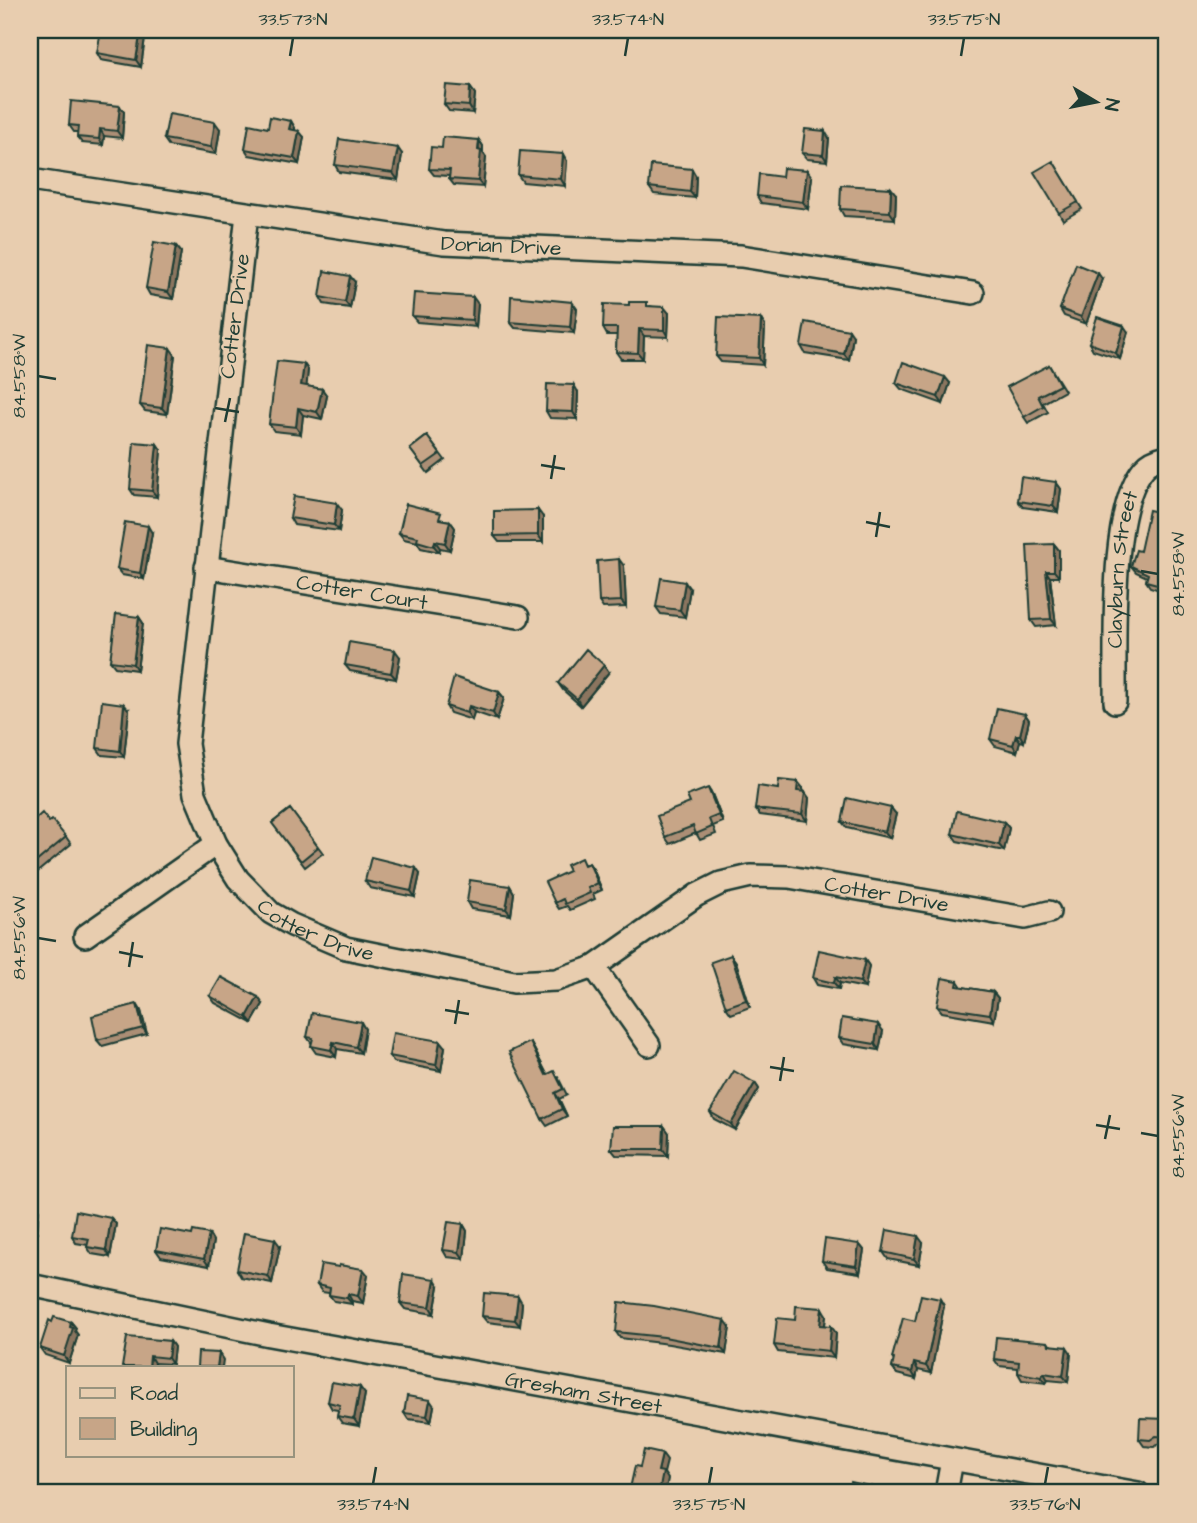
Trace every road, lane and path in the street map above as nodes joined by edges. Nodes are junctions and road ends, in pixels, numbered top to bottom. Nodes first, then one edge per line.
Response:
1 (30, 180) edge
2 (247, 214) junction
3 (973, 293) dead end
4 (1167, 456) edge
5 (206, 567) junction
6 (518, 617) dead end
7 (1115, 702) dead end
8 (216, 844) junction
9 (1049, 912) dead end
10 (85, 936) dead end
11 (594, 967) junction
12 (649, 1045) dead end
13 (30, 1285) edge
14 (952, 1460) junction
15 (946, 1493) edge
16 (1138, 1493) edge

1 - 2 street, Dorian Drive
2 - 3 street, Dorian Drive
2 - 5 street, Cotter Drive
4 - 7 street, Clayburn Street
5 - 6 street, Cotter Court
5 - 8 street, Cotter Drive
8 - 10 street
8 - 11 street, Cotter Drive
9 - 11 street, Cotter Drive
11 - 12 street
13 - 14 street, Gresham Street
14 - 15 street
14 - 16 street, Gresham Street

